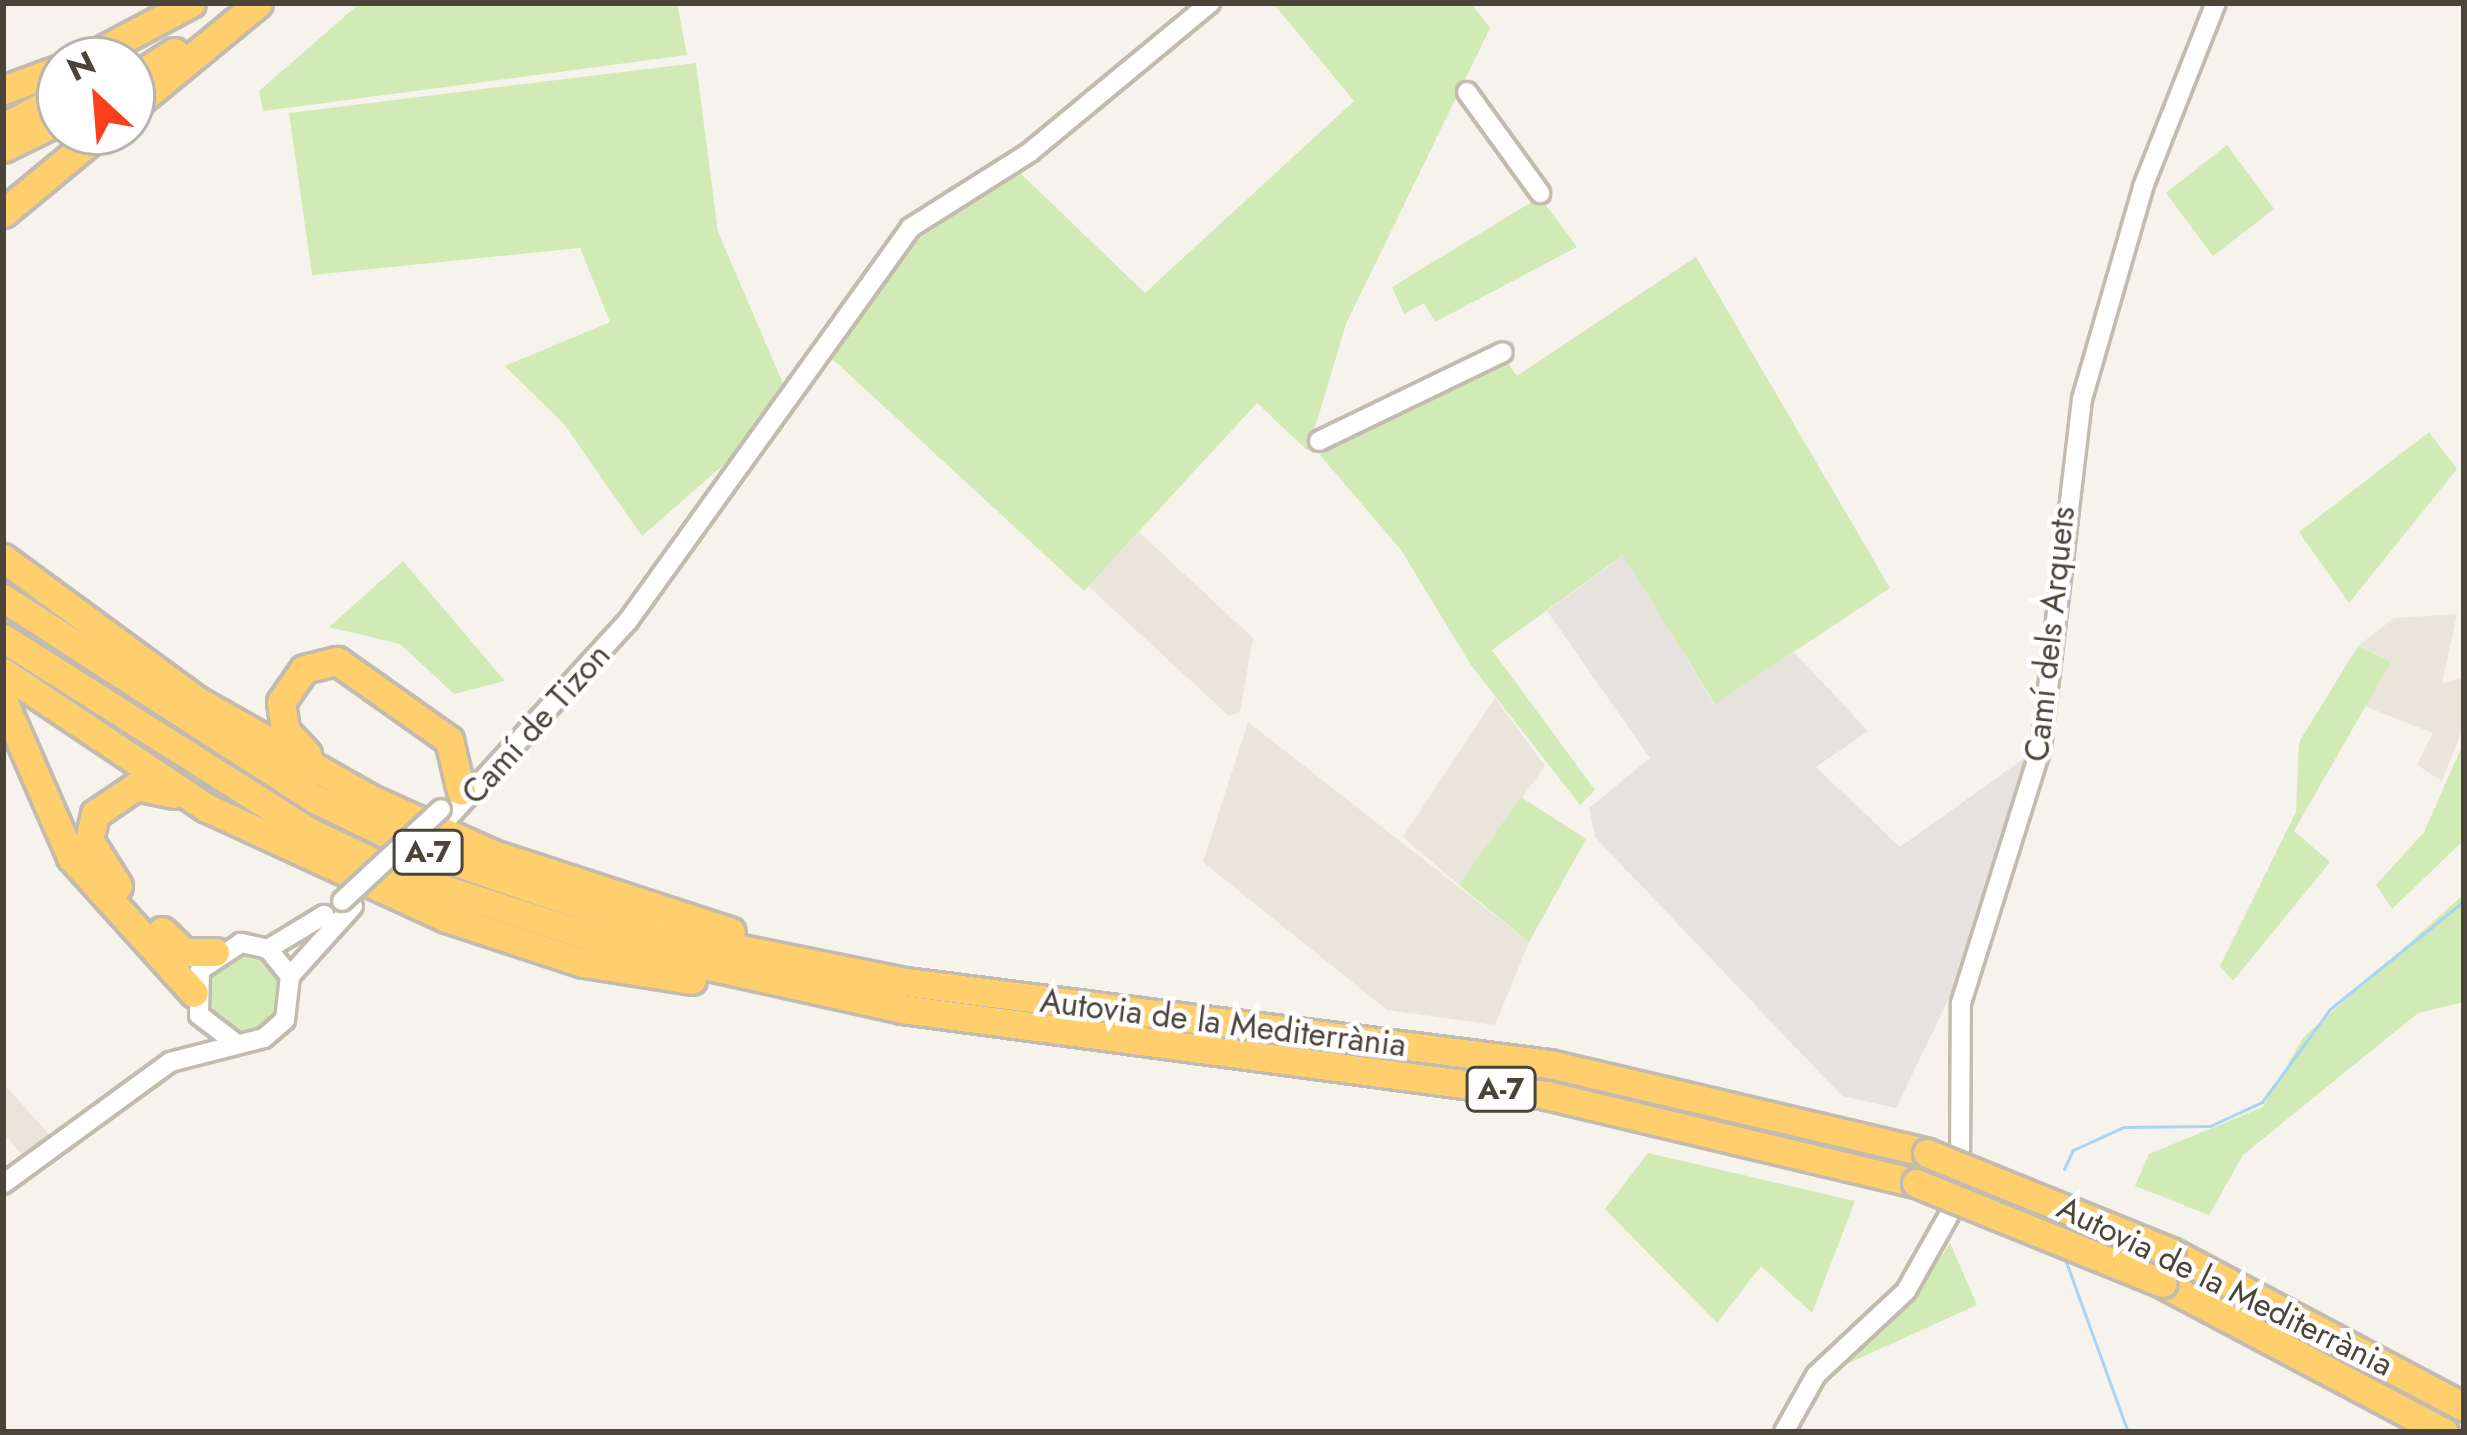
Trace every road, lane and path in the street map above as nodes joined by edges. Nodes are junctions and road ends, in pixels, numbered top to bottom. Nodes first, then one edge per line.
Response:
1 (191, 3) edge
2 (208, 3) edge
3 (241, 3) edge
4 (258, 3) edge
5 (1210, 3) edge
6 (2216, 3) edge
7 (129, 36) edge
8 (156, 38) edge
9 (156, 62) edge
10 (36, 78) edge
11 (156, 87) edge
12 (3, 90) edge
13 (1467, 92) dead end
14 (36, 110) edge
15 (3, 127) edge
16 (36, 132) edge
17 (3, 148) edge
18 (72, 156) edge
19 (1540, 193) dead end
20 (3, 213) edge
21 (1503, 352) dead end
22 (1318, 441) dead end
23 (753, 445) junction
24 (3, 558) edge
25 (3, 598) edge
26 (3, 638) edge
27 (3, 672) edge
28 (3, 701) edge
29 (332, 778) junction
30 (450, 806) junction
31 (207, 808) junction
32 (347, 903) junction
33 (268, 949) junction
34 (215, 952) junction
35 (789, 958) junction
36 (290, 976) junction
37 (855, 1001) junction
38 (196, 1004) junction
39 (233, 1041) junction
40 (170, 1062) junction
41 (3, 1184) edge
42 (2464, 1407) edge
43 (1784, 1432) edge
44 (2444, 1432) edge

1 - 7 highway
2 - 8 highway
3 - 9 highway
4 - 11 highway
5 - 23 street, Camí de Tizon
6 - 43 street, Camí dels Arquets
10 - 12 highway
13 - 19 street
14 - 15 highway
16 - 17 highway
18 - 20 highway
21 - 22 street
23 - 30 street, Camí de Tizon
23 - 30 street, Camí de Tizon
24 - 29 highway
25 - 35 highway, Autovia de la Mediterrània / A-7
26 - 37 highway, Autovia de la Mediterrània / A-7
27 - 31 highway
28 - 38 highway
29 - 30 highway
29 - 35 highway
30 - 32 street, Camí de Tizon, bridge
31 - 34 highway
31 - 37 highway
32 - 33 street, Camí de Tizon
32 - 36 street, Camí de Tizon
33 - 34 street
33 - 36 street
34 - 38 street
35 - 42 highway, Autovia de la Mediterrània / A-7, bridge
36 - 39 street
37 - 44 highway, Autovia de la Mediterrània / A-7, bridge
38 - 39 street
38 - 40 street
39 - 40 street
40 - 41 street

